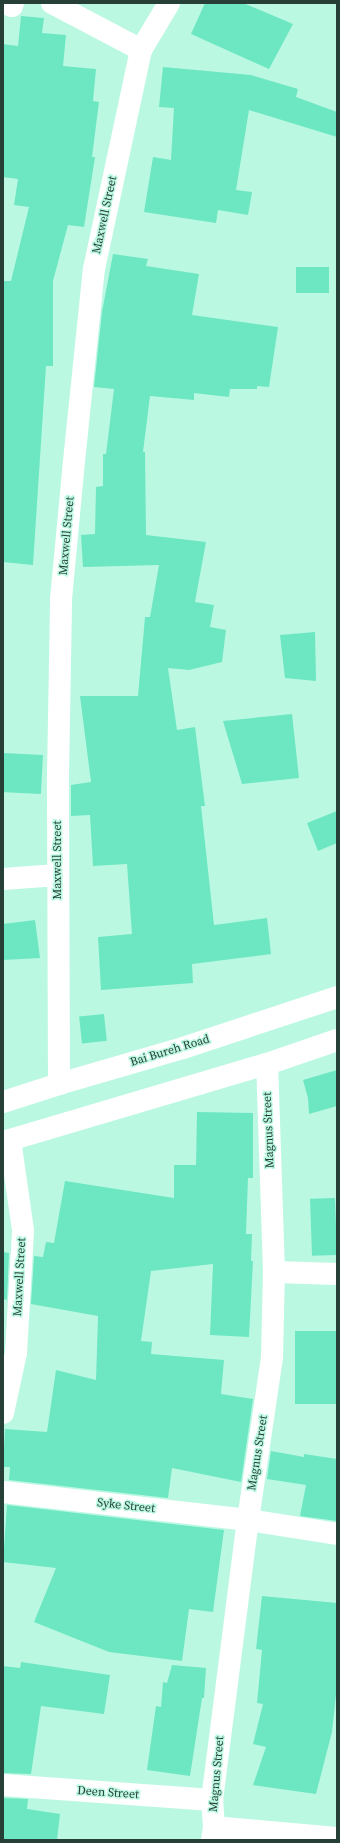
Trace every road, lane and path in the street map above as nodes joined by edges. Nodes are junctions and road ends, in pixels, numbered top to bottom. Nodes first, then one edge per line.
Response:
1 (3, 3) edge
2 (13, 3) edge
3 (52, 3) edge
4 (169, 3) edge
5 (141, 50) junction
6 (58, 875) junction
7 (3, 879) edge
8 (337, 997) edge
9 (337, 1040) edge
10 (267, 1064) junction
11 (59, 1084) junction
12 (3, 1102) edge
13 (7, 1141) edge
14 (274, 1272) junction
15 (337, 1274) edge
16 (3, 1413) edge
17 (3, 1492) edge
18 (248, 1520) junction
19 (337, 1534) edge
20 (3, 1785) edge
21 (212, 1800) junction
22 (213, 1833) edge
23 (337, 1838) edge

1 - 2 main road
3 - 5 main road
4 - 5 main road, Maxwell Street
5 - 6 main road, Maxwell Street
6 - 7 main road
6 - 11 main road, Maxwell Street
8 - 11 main road, Bai Bureh Road
9 - 10 main road
10 - 13 main road
10 - 14 main road, Magnus Street
11 - 12 main road, Bai Bureh Road
13 - 16 main road, Maxwell Street
14 - 15 main road
14 - 18 main road, Magnus Street
17 - 18 main road, Syke Street
18 - 19 main road, Syke Street
18 - 21 main road, Magnus Street
20 - 21 main road, Deen Street
21 - 22 main road, Magnus Street
22 - 23 main road

